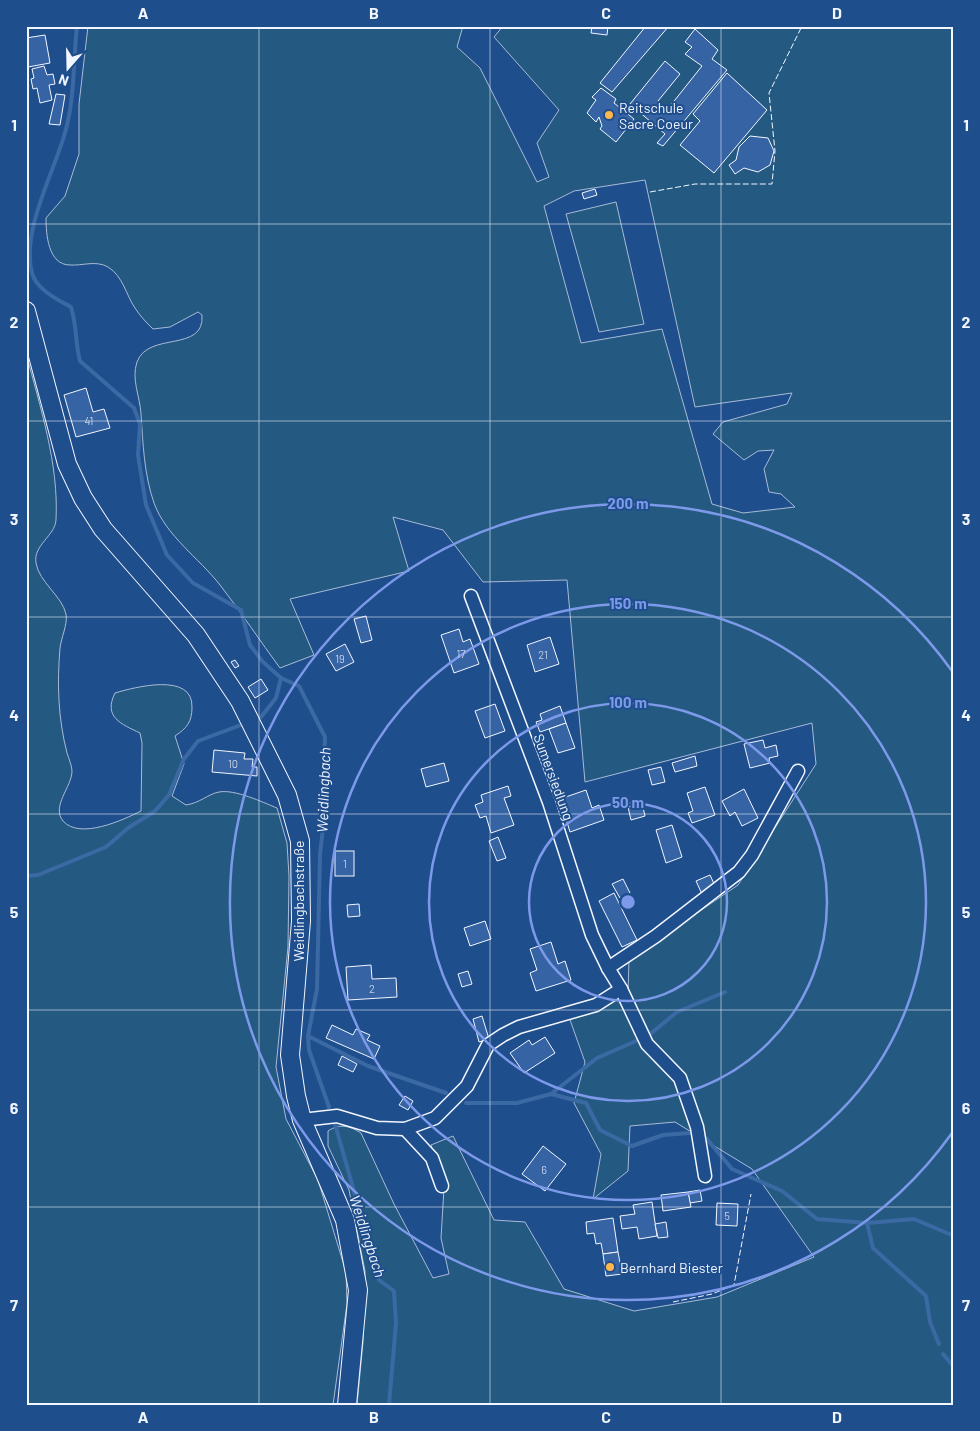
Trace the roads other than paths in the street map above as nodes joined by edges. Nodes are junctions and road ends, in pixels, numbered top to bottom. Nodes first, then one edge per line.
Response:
1 (26, 311) edge
2 (471, 596) dead end
3 (798, 772) dead end
4 (608, 968) junction
5 (622, 989) junction
6 (302, 1120) junction
7 (405, 1129) junction
8 (705, 1176) dead end
9 (442, 1186) dead end
10 (347, 1405) edge

1 - 6 main road, Weidlingbachstraße
2 - 4 street, Sumersiedlung
3 - 4 street
4 - 5 street, Sumersiedlung
5 - 7 street
5 - 8 street, Sumersiedlung
6 - 7 street
6 - 10 main road, Weidlingbachstraße
7 - 9 street

